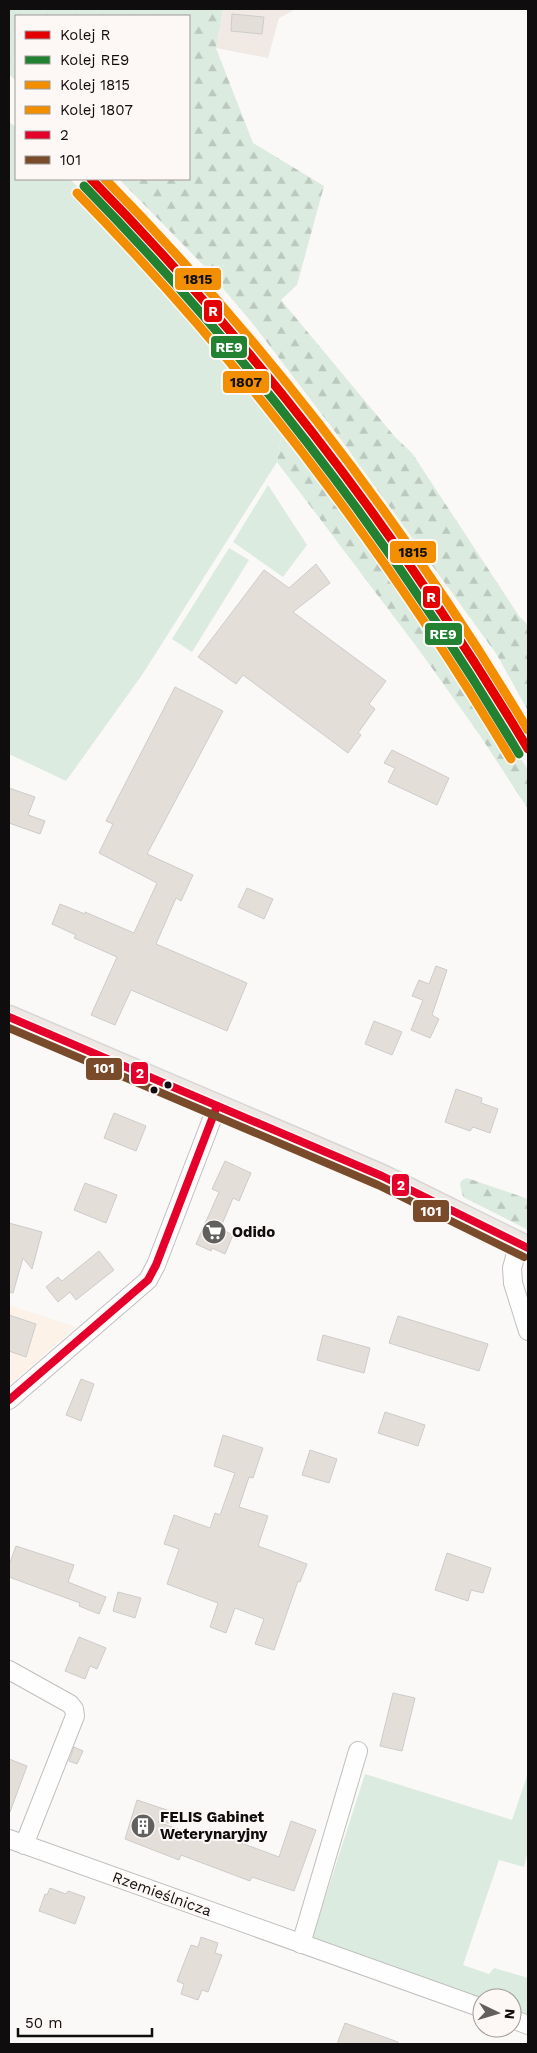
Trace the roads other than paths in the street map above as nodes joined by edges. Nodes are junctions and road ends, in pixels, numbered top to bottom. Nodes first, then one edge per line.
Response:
1 (9, 1017) edge
2 (217, 1106) junction
3 (524, 1245) edge
4 (528, 1331) edge
5 (9, 1400) edge
6 (9, 1670) edge
7 (358, 1751) dead end
8 (16, 1842) edge
9 (301, 1944) junction
10 (472, 2004) edge

1 - 2 main road
2 - 3 main road
2 - 5 street
3 - 4 street
6 - 8 street, Rzemieślnicza
7 - 9 street
8 - 9 street, Rzemieślnicza
9 - 10 street, Rzemieślnicza

